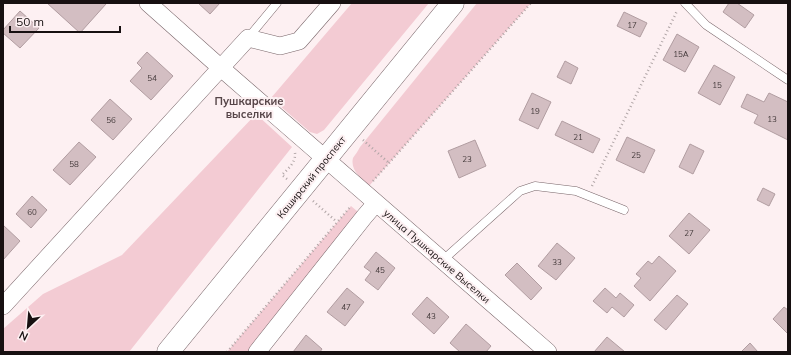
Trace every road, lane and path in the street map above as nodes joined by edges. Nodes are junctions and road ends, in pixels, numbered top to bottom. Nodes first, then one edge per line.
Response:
1 (148, 3) edge
2 (277, 3) edge
3 (332, 3) edge
4 (453, 3) edge
5 (531, 3) edge
6 (686, 3) edge
7 (677, 10) dead end
8 (248, 38) junction
9 (221, 68) junction
10 (788, 80) edge
11 (326, 159) junction
12 (364, 192) junction
13 (588, 196) junction
14 (376, 203) junction
15 (624, 210) dead end
16 (443, 260) junction
17 (3, 306) edge
18 (168, 352) edge
19 (227, 352) edge
20 (257, 352) edge
21 (548, 352) edge

1 - 9 street, улица Пушкарские Выселки
2 - 8 lane
3 - 8 street
4 - 11 main road, Каширский проспект
5 - 12 path
6 - 10 lane
7 - 13 path
8 - 9 street
9 - 11 street, улица Пушкарские Выселки
9 - 17 street
11 - 12 street, улица Пушкарские Выселки
11 - 18 main road, Каширский проспект
12 - 14 street, улица Пушкарские Выселки
12 - 19 path
13 - 15 lane
13 - 16 lane
14 - 16 street, улица Пушкарские Выселки
14 - 20 street
16 - 21 street, улица Пушкарские Выселки

